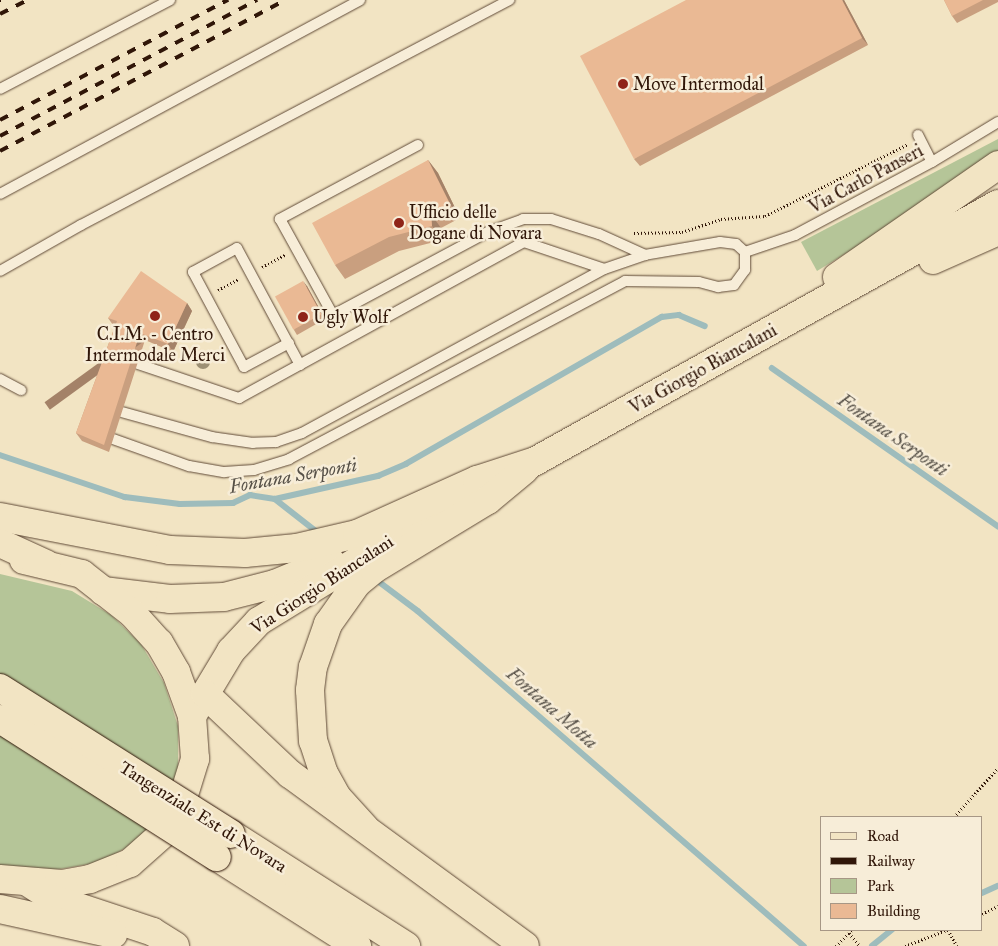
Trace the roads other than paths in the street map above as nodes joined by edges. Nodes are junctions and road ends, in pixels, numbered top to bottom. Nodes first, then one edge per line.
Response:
1 (170, 0) edge
2 (360, 0) edge
3 (509, 0) edge
4 (0, 89) edge
5 (998, 122) edge
6 (919, 137) road end
7 (418, 145) dead end
8 (932, 162) junction
9 (998, 165) edge
10 (0, 194) edge
11 (998, 204) edge
12 (998, 230) edge
13 (745, 252) junction
14 (645, 255) junction
15 (604, 269) junction
16 (0, 271) edge
17 (289, 343) junction
18 (724, 359) junction
19 (138, 364) dead end
20 (300, 364) junction
21 (0, 379) edge
22 (21, 390) dead end
23 (122, 412) dead end
24 (113, 440) dead end
25 (536, 461) junction
26 (0, 517) edge
27 (0, 543) edge
28 (0, 558) edge
29 (349, 558) junction
30 (46, 564) junction
31 (103, 591) junction
32 (0, 688) edge
33 (198, 705) junction
34 (0, 719) edge
35 (364, 828) junction
36 (224, 846) junction
37 (0, 879) edge
38 (29, 884) junction
39 (0, 908) edge
40 (154, 946) edge
41 (175, 946) edge
42 (358, 946) edge
43 (406, 946) edge
44 (525, 946) edge

1 - 4 lane
2 - 10 lane
3 - 16 lane
5 - 8 lane, Via Carlo Panseri
6 - 8 lane
7 - 14 lane
8 - 13 lane, Via Carlo Panseri
9 - 18 main road
11 - 18 main road, Via Giorgio Biancalani
12 - 18 main road
13 - 14 lane
13 - 24 lane
14 - 15 lane
15 - 20 lane
15 - 23 lane
17 - 17 lane
17 - 20 lane
18 - 25 main road, Via Giorgio Biancalani
19 - 20 lane
21 - 22 lane
25 - 29 main road, Via Giorgio Biancalani
25 - 29 main road
25 - 29 main road
26 - 29 main road
27 - 30 main road
28 - 30 main road
29 - 31 main road, Via Giorgio Biancalani
29 - 33 main road, Via Giorgio Biancalani
29 - 35 main road
30 - 31 main road
31 - 33 main road
32 - 36 main road, Tangenziale Est di Novara, bridge
33 - 35 main road
33 - 38 main road
34 - 36 main road, Tangenziale Est di Novara, bridge
35 - 44 main road
36 - 42 main road, Tangenziale Est di Novara
36 - 43 main road, Tangenziale Est di Novara
37 - 38 main road
38 - 41 main road
39 - 40 main road

